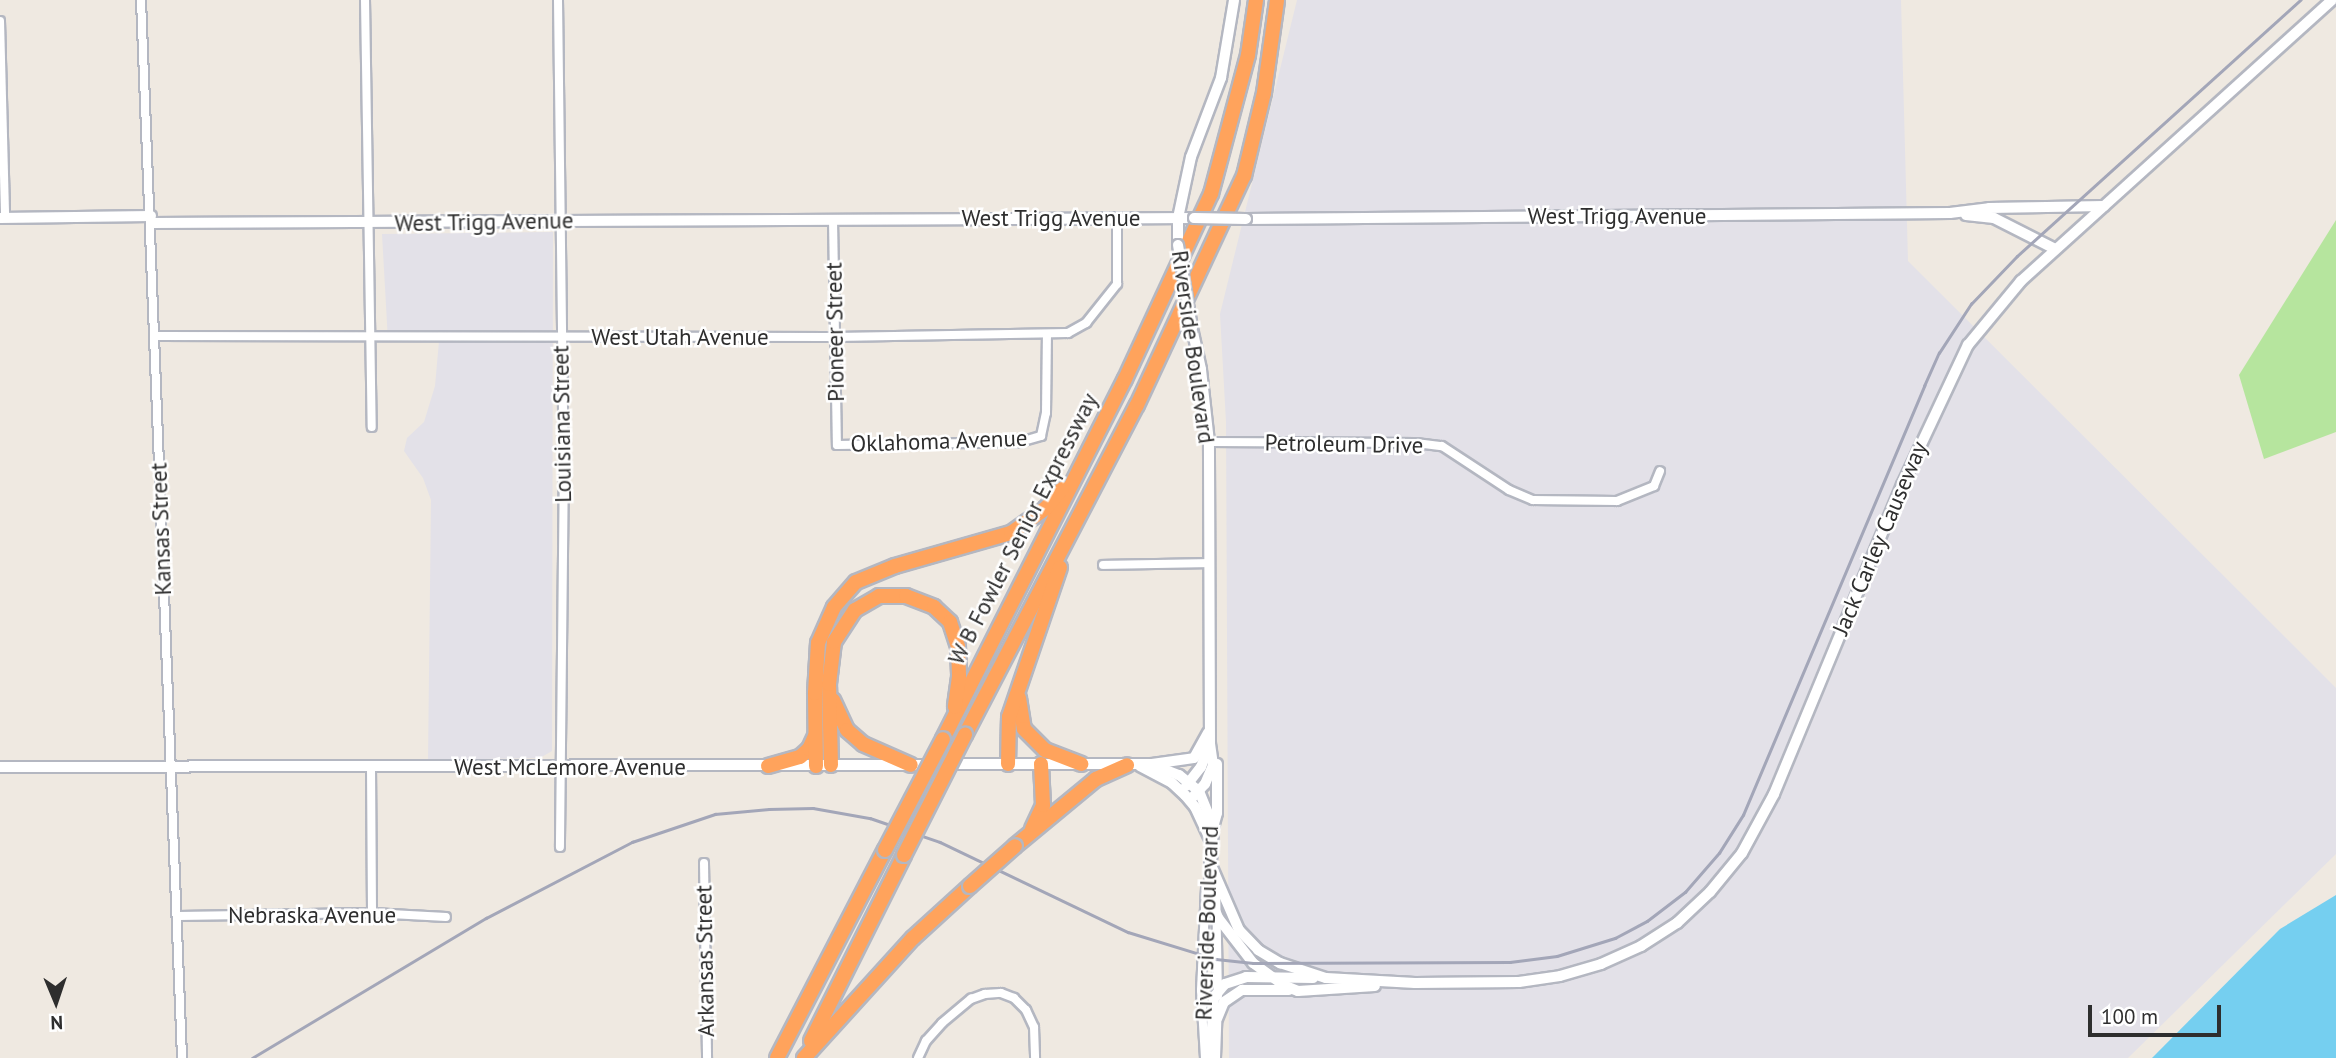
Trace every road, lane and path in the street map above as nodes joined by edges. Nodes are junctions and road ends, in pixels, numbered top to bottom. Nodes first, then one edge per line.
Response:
1 (141, 0) edge
2 (365, 0) edge
3 (558, 0) edge
4 (1234, 0) edge
5 (1256, 0) edge
6 (1277, 0) edge
7 (2332, 0) edge
8 (0, 21) edge
9 (2104, 206) junction
10 (1950, 213) junction
11 (1117, 217) junction
12 (2, 218) edge
13 (1178, 218) junction
14 (151, 220) junction
15 (834, 220) junction
16 (562, 222) junction
17 (368, 223) junction
18 (2056, 249) junction
19 (372, 334) junction
20 (1047, 334) junction
21 (154, 335) junction
22 (561, 336) junction
23 (836, 337) junction
24 (372, 427) dead end
25 (1209, 442) junction
26 (837, 444) joint
27 (1081, 467) junction
28 (1660, 471) dead end
29 (1076, 522) junction
30 (1209, 563) junction
31 (1103, 565) dead end
32 (829, 684) junction
33 (1020, 685) junction
34 (953, 718) junction
35 (1210, 727) junction
36 (815, 734) junction
37 (1210, 744) junction
38 (1009, 764) junction
39 (1041, 764) junction
40 (1081, 764) junction
41 (831, 765) junction
42 (911, 765) junction
43 (1139, 765) junction
44 (768, 766) junction
45 (816, 766) junction
46 (0, 767) edge
47 (169, 767) junction
48 (371, 767) junction
49 (561, 767) junction
50 (1185, 787) junction
51 (1199, 791) junction
52 (1189, 800) junction
53 (1213, 826) junction
54 (1029, 833) junction
55 (1210, 839) junction
56 (560, 847) dead end
57 (704, 863) dead end
58 (1210, 863) junction
59 (1216, 883) junction
60 (372, 913) junction
61 (1216, 913) junction
62 (179, 916) junction
63 (446, 917) dead end
64 (1273, 978) junction
65 (1326, 978) junction
66 (1415, 982) junction
67 (1298, 991) junction
68 (1218, 992) junction
69 (1217, 1019) junction
70 (183, 1058) edge
71 (707, 1058) edge
72 (777, 1058) edge
73 (803, 1058) edge
74 (918, 1058) edge
75 (1035, 1058) edge
76 (1208, 1058) edge
77 (1216, 1058) edge

1 - 14 street, Kansas Street
2 - 17 street
3 - 16 street, Louisiana Street
4 - 13 street, Riverside Boulevard
5 - 27 highway, W B Fowler Senior Expressway
6 - 29 highway, W B Fowler Senior Expressway
7 - 9 street, Jack Carley Causeway
8 - 12 street
9 - 10 street
9 - 18 street, Jack Carley Causeway
10 - 13 street, West Trigg Avenue, bridge
10 - 18 street
11 - 13 street, West Trigg Avenue
11 - 15 street, West Trigg Avenue
11 - 20 street, West Utah Avenue
12 - 14 street, West Trigg Avenue
13 - 25 street, Riverside Boulevard, bridge
14 - 17 street, West Trigg Avenue
14 - 21 street, Kansas Street
15 - 16 street, West Trigg Avenue
15 - 23 street, Pioneer Street
16 - 17 street, West Trigg Avenue
16 - 22 street, Louisiana Street
17 - 19 street
18 - 66 street, Jack Carley Causeway
19 - 21 street, West Utah Avenue
19 - 22 street, West Utah Avenue
19 - 24 street
20 - 23 street, West Utah Avenue
20 - 26 street, Oklahoma Avenue
21 - 47 street, Kansas Street
22 - 23 street, West Utah Avenue
22 - 49 street, Louisiana Street
23 - 26 street, Pioneer Street
25 - 28 street, Petroleum Drive
25 - 30 street, Riverside Boulevard
27 - 34 highway, W B Fowler Senior Expressway
27 - 36 highway
29 - 33 highway
29 - 73 highway, W B Fowler Senior Expressway, bridge
30 - 31 street
30 - 35 street, Riverside Boulevard
32 - 34 highway
32 - 41 highway
32 - 42 highway
33 - 38 highway
33 - 40 highway
34 - 72 highway, W B Fowler Senior Expressway, bridge
35 - 37 street, Riverside Boulevard
35 - 43 street
35 - 53 street
36 - 44 highway
36 - 45 highway
37 - 50 street, Riverside Boulevard
37 - 51 street, Riverside Boulevard
38 - 39 street, West McLemore Avenue
38 - 42 street, West McLemore Avenue
39 - 40 street, West McLemore Avenue
39 - 54 highway
40 - 43 street, West McLemore Avenue
41 - 42 street, West McLemore Avenue
41 - 45 street, West McLemore Avenue
43 - 50 street, West McLemore Avenue
43 - 54 highway
44 - 45 street, West McLemore Avenue
44 - 49 street, West McLemore Avenue
46 - 47 street, West McLemore Avenue
47 - 48 street, West McLemore Avenue
47 - 62 street, Kansas Street
48 - 49 street, West McLemore Avenue
48 - 60 street
49 - 56 street, Louisiana Street
50 - 51 street, West McLemore Avenue
50 - 52 street, West McLemore Avenue
51 - 52 street, Riverside Boulevard
51 - 53 street, Riverside Boulevard
52 - 55 street, West McLemore Avenue
53 - 55 street, Riverside Boulevard
54 - 73 highway, bridge
55 - 58 street, Riverside Boulevard
57 - 71 street, Arkansas Street
58 - 59 street, Jack Carley Causeway
58 - 61 street
58 - 76 street, Riverside Boulevard
59 - 61 street, Riverside Boulevard
59 - 65 street, Jack Carley Causeway
60 - 62 street, Nebraska Avenue
60 - 63 street, Nebraska Avenue
61 - 64 street
61 - 68 street, Riverside Boulevard
62 - 70 street, Kansas Street
64 - 65 street
64 - 67 street
64 - 68 street
65 - 66 street, Jack Carley Causeway
66 - 67 street, Jack Carley Causeway
67 - 69 street, Jack Carley Causeway
68 - 69 street, Riverside Boulevard
68 - 76 street
69 - 77 street, Riverside Boulevard
74 - 75 street

